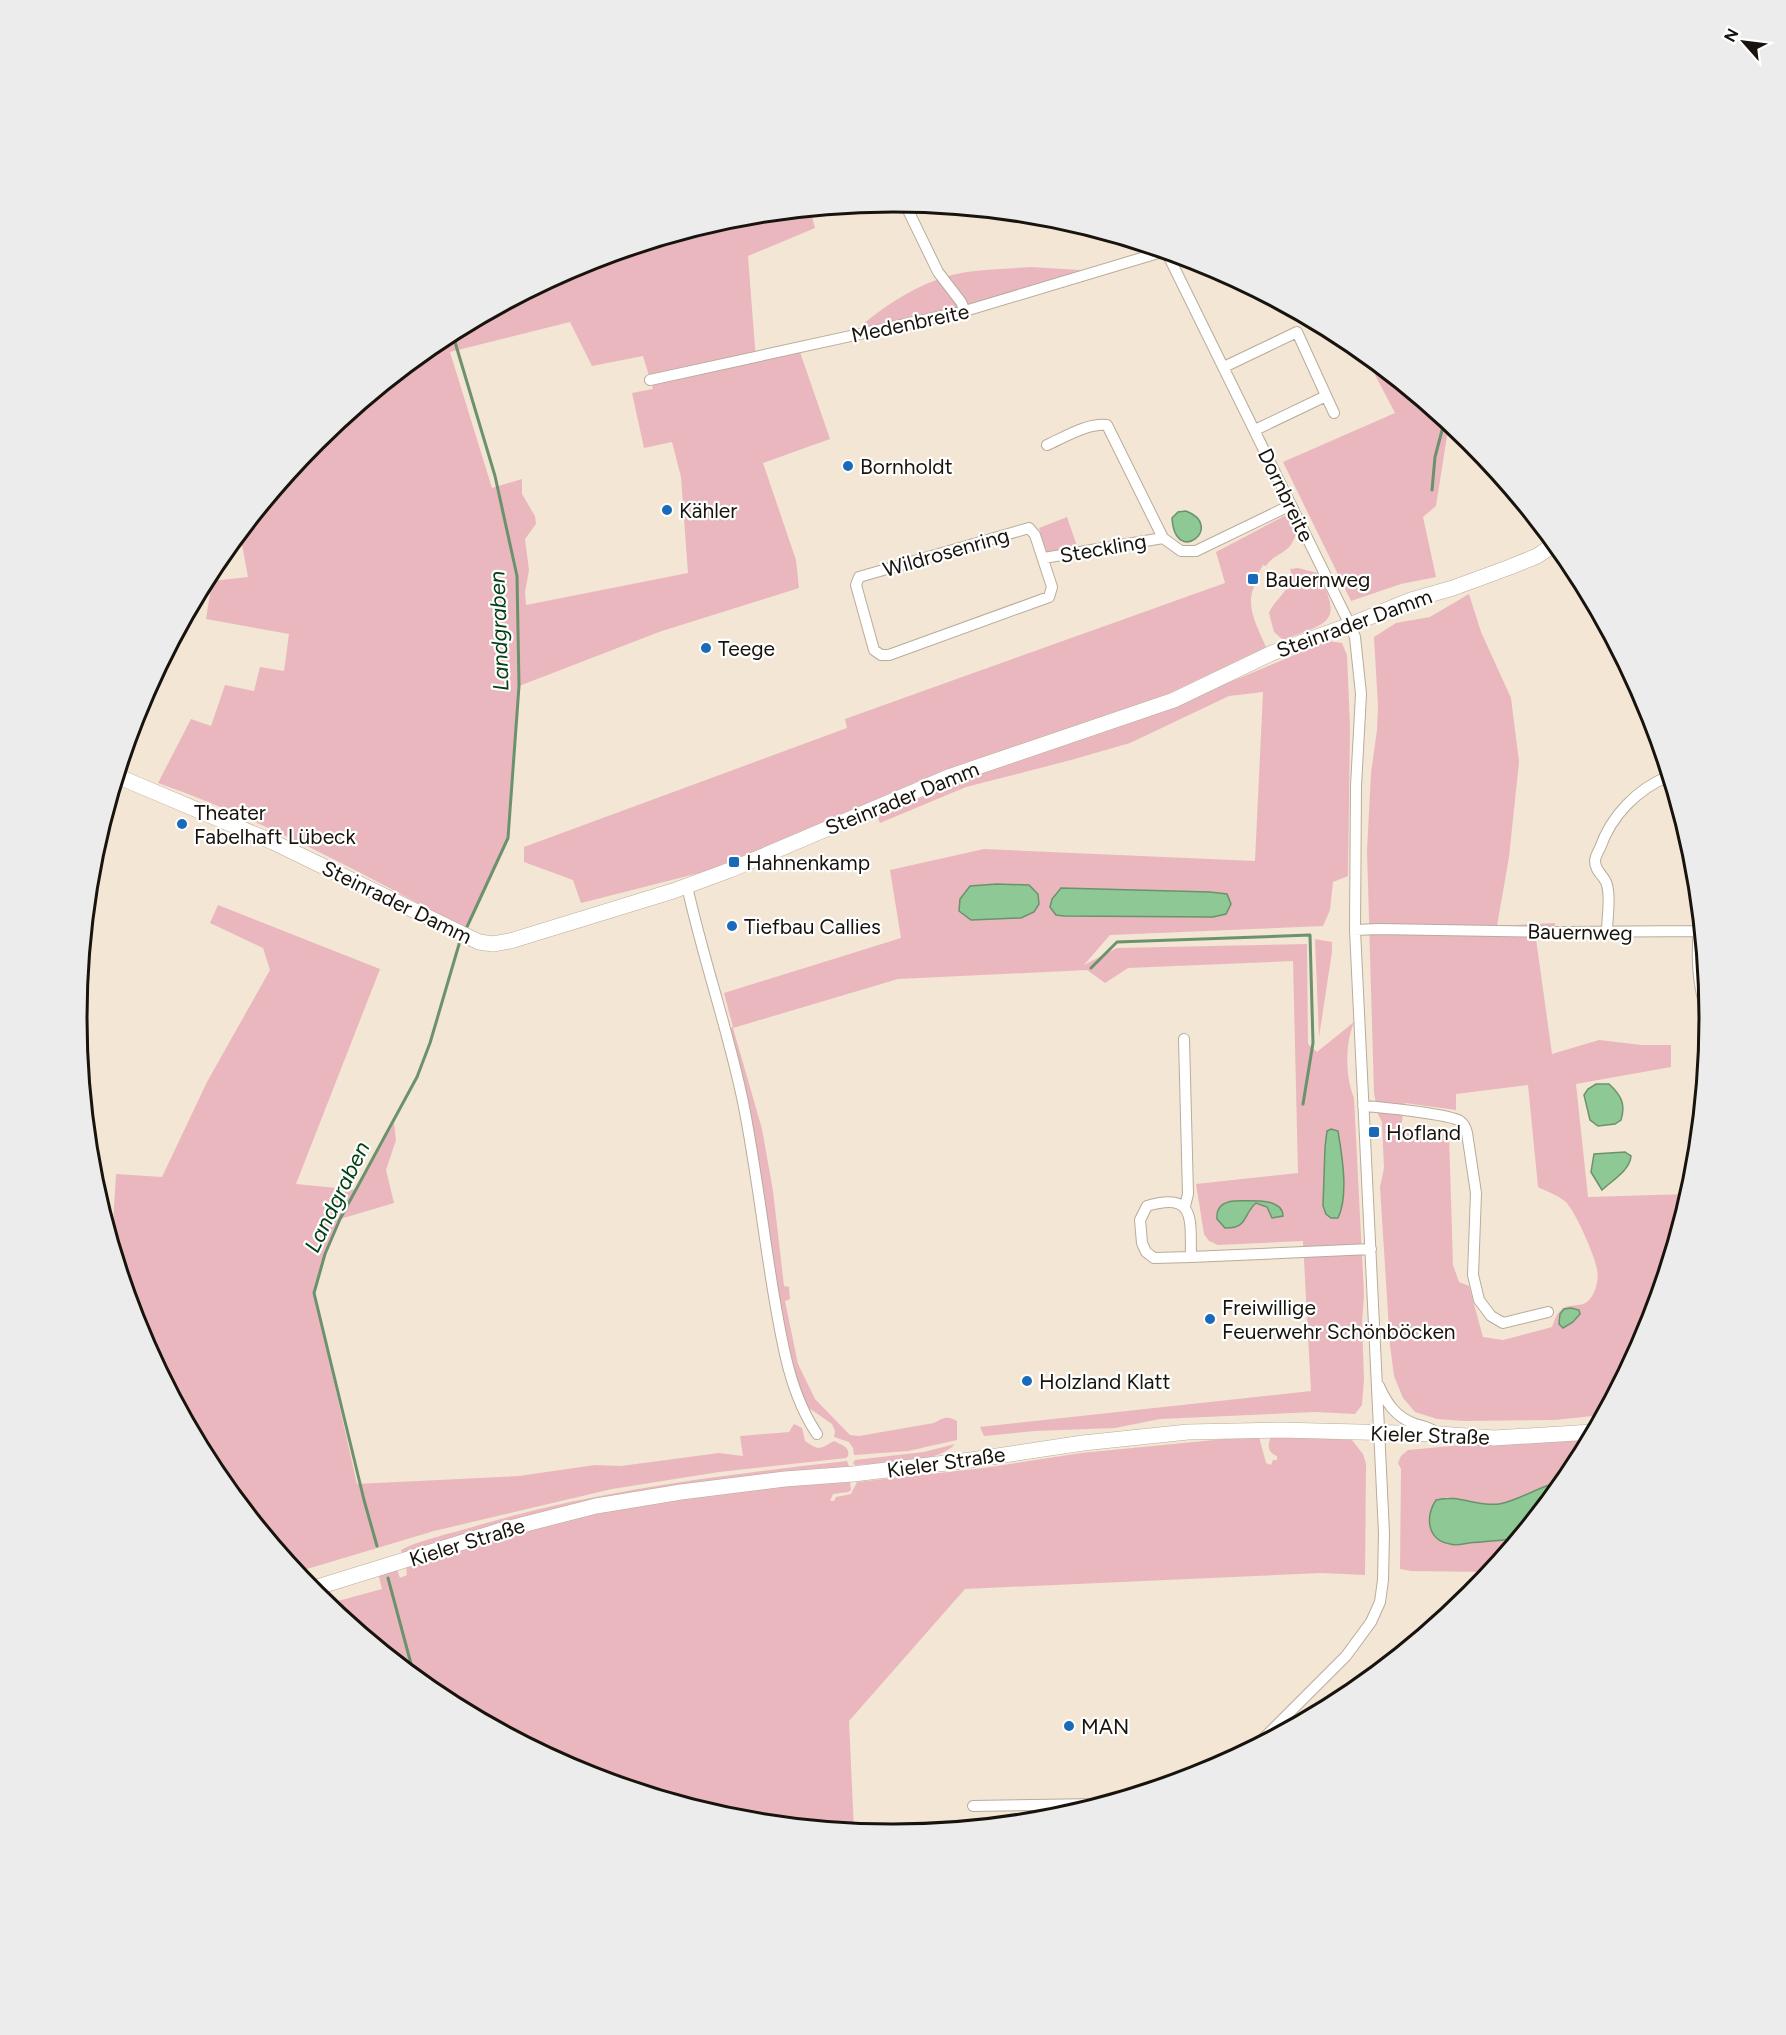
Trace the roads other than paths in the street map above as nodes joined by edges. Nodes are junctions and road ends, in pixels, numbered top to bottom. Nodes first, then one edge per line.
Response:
1 (909, 212) edge
2 (1153, 255) edge
3 (1170, 261) edge
4 (966, 311) junction
5 (1224, 367) junction
6 (650, 380) dead end
7 (1326, 396) junction
8 (1334, 413) dead end
9 (1255, 430) junction
10 (1047, 445) dead end
11 (1291, 505) junction
12 (1162, 538) junction
13 (1548, 549) edge
14 (1044, 558) junction
15 (1350, 625) junction
16 (123, 779) edge
17 (1663, 781) edge
18 (687, 886) junction
19 (1354, 930) junction
20 (1607, 932) junction
21 (1694, 932) edge
22 (1184, 1039) dead end
23 (1363, 1106) junction
24 (1185, 1206) junction
25 (1371, 1250) junction
26 (1191, 1257) junction
27 (1548, 1312) dead end
28 (1377, 1382) junction
29 (1584, 1432) edge
30 (1379, 1433) junction
31 (817, 1434) dead end
32 (1439, 1434) junction
33 (322, 1586) edge
34 (1276, 1726) edge
35 (1065, 1805) edge
36 (973, 1806) dead end

1 - 4 street
2 - 4 street, Medenbreite
3 - 5 street, Dornbreite
4 - 6 street, Medenbreite
5 - 7 street
5 - 9 street, Dornbreite
7 - 8 street
7 - 9 street, Dornbreite
9 - 11 street, Dornbreite
10 - 12 street
11 - 12 street
11 - 15 street, Dornbreite
12 - 14 street, Steckling
13 - 15 main road, Steinrader Damm
14 - 14 street, Wildrosenring
15 - 18 main road, Steinrader Damm
15 - 19 street
16 - 18 main road, Steinrader Damm
17 - 20 street
18 - 31 street
19 - 20 street, Bauernweg
19 - 23 street
20 - 21 street, Bauernweg
22 - 24 street
23 - 25 street
23 - 27 street
24 - 26 street
24 - 26 street
25 - 26 street
25 - 28 street
28 - 30 street
28 - 32 street
29 - 32 main road, Kieler Straße
30 - 32 main road, Kieler Straße
30 - 33 main road, Kieler Straße
30 - 34 street
35 - 36 street

